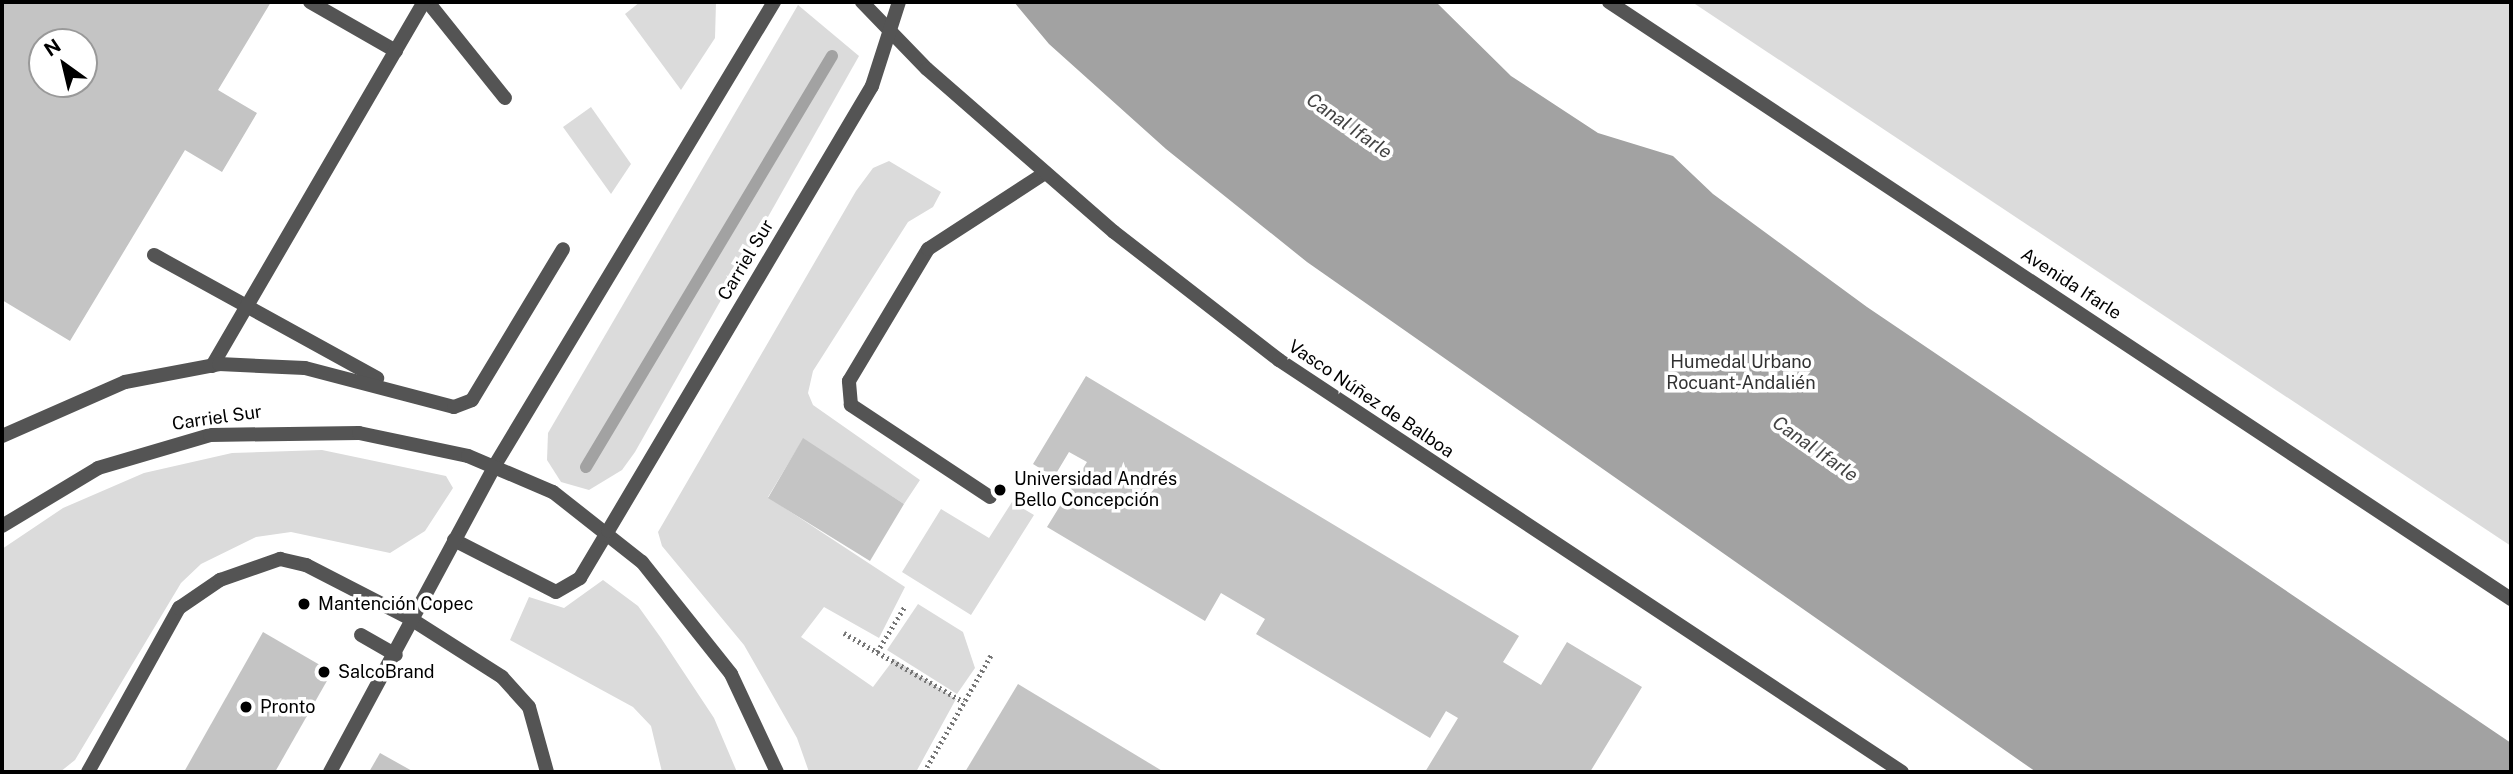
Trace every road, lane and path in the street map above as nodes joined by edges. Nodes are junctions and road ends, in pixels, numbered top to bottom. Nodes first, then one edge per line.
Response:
1 (310, 2) edge
2 (426, 2) edge
3 (774, 2) edge
4 (862, 2) edge
5 (899, 2) edge
6 (1609, 2) edge
7 (892, 33) junction
8 (396, 51) junction
9 (505, 97) dead end
10 (1045, 173) junction
11 (563, 249) dead end
12 (154, 255) dead end
13 (248, 307) junction
14 (212, 366) junction
15 (405, 393) junction
16 (2, 436) edge
17 (495, 465) junction
18 (990, 497) dead end
19 (2, 526) edge
20 (608, 531) junction
21 (454, 540) junction
22 (2511, 599) edge
23 (905, 606) dead end
24 (411, 618) junction
25 (844, 633) dead end
26 (361, 635) dead end
27 (877, 652) junction
28 (396, 655) junction
29 (991, 655) dead end
30 (964, 702) junction
31 (88, 772) edge
32 (330, 772) edge
33 (547, 772) edge
34 (776, 772) edge
35 (924, 772) edge
36 (1902, 772) edge

1 - 8 street
2 - 8 street
2 - 9 street
3 - 17 street
4 - 7 street, Vasco Núñez de Balboa
5 - 7 street, Carriel Sur
6 - 22 street, Avenida Ifarle
7 - 10 street, Vasco Núñez de Balboa
7 - 20 street, Carriel Sur
8 - 13 street
10 - 18 street
10 - 36 street, Vasco Núñez de Balboa
11 - 15 street
12 - 13 street
13 - 14 street
13 - 15 street
14 - 15 street
14 - 16 street
17 - 19 street, Carriel Sur
17 - 20 street, Carriel Sur
17 - 21 street
20 - 21 street
20 - 34 street, Carriel Sur
21 - 24 street
23 - 27 path
24 - 28 street
24 - 31 street
24 - 33 street
25 - 27 path
26 - 28 street
27 - 30 path
28 - 32 street
29 - 30 path
30 - 35 path

